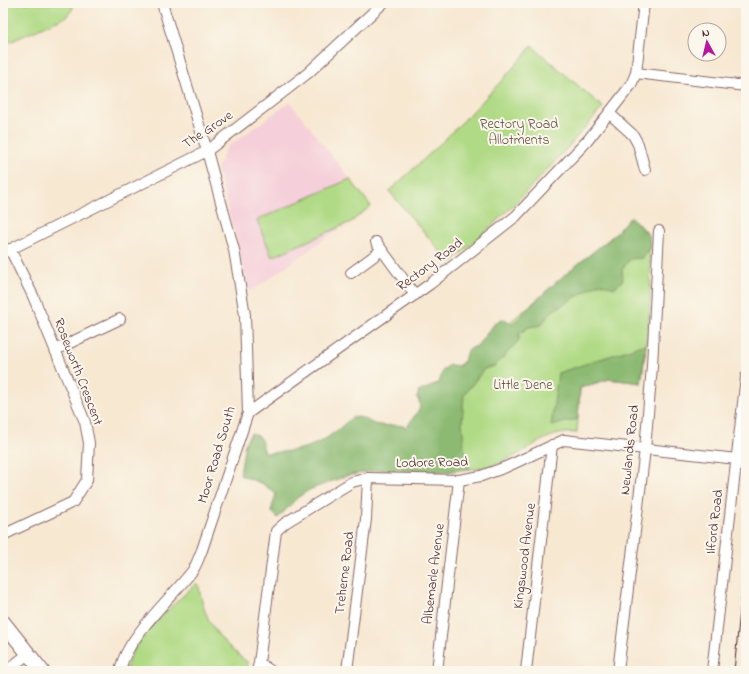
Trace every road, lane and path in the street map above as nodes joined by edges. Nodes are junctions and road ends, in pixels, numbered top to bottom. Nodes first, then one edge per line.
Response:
1 (162, 3) edge
2 (383, 3) edge
3 (644, 3) edge
4 (636, 74) junction
5 (746, 86) edge
6 (610, 114) junction
7 (207, 151) junction
8 (645, 170) dead end
9 (659, 230) dead end
10 (7, 251) edge
11 (351, 273) dead end
12 (415, 295) junction
13 (120, 319) dead end
14 (55, 350) junction
15 (746, 376) edge
16 (248, 413) junction
17 (552, 445) junction
18 (644, 449) junction
19 (737, 459) junction
20 (368, 478) junction
21 (459, 480) junction
22 (3, 535) edge
23 (3, 622) edge
24 (28, 654) junction
25 (258, 667) edge
26 (6, 671) edge
27 (42, 671) edge
28 (120, 671) edge
29 (270, 671) edge
30 (347, 671) edge
31 (437, 671) edge
32 (526, 671) edge
33 (618, 671) edge
34 (712, 671) edge

1 - 7 street, Moor Road South
2 - 7 street, The Grove
3 - 4 street, Rectory Road
4 - 5 street
4 - 6 street, Rectory Road
6 - 8 street
6 - 12 street, Rectory Road
7 - 10 street, The Grove
7 - 16 street, Moor Road South
9 - 18 street, Newlands Road
10 - 14 street, Roseworth Crescent
11 - 12 street
12 - 16 street, Rectory Road
13 - 14 street
14 - 22 street, Roseworth Crescent
15 - 19 street, Ilford Road
16 - 28 street, Moor Road South
17 - 18 street, Lodore Road
17 - 21 street, Lodore Road
17 - 32 street, Kingswood Avenue
18 - 19 street, Lodore Road
18 - 33 street, Newlands Road
19 - 34 street, Ilford Road
20 - 21 street, Lodore Road
20 - 25 street, Lodore Road
20 - 30 street, Treherne Road
21 - 31 street, Albemarle Avenue
23 - 24 main road
24 - 26 street
24 - 27 main road
25 - 29 street

